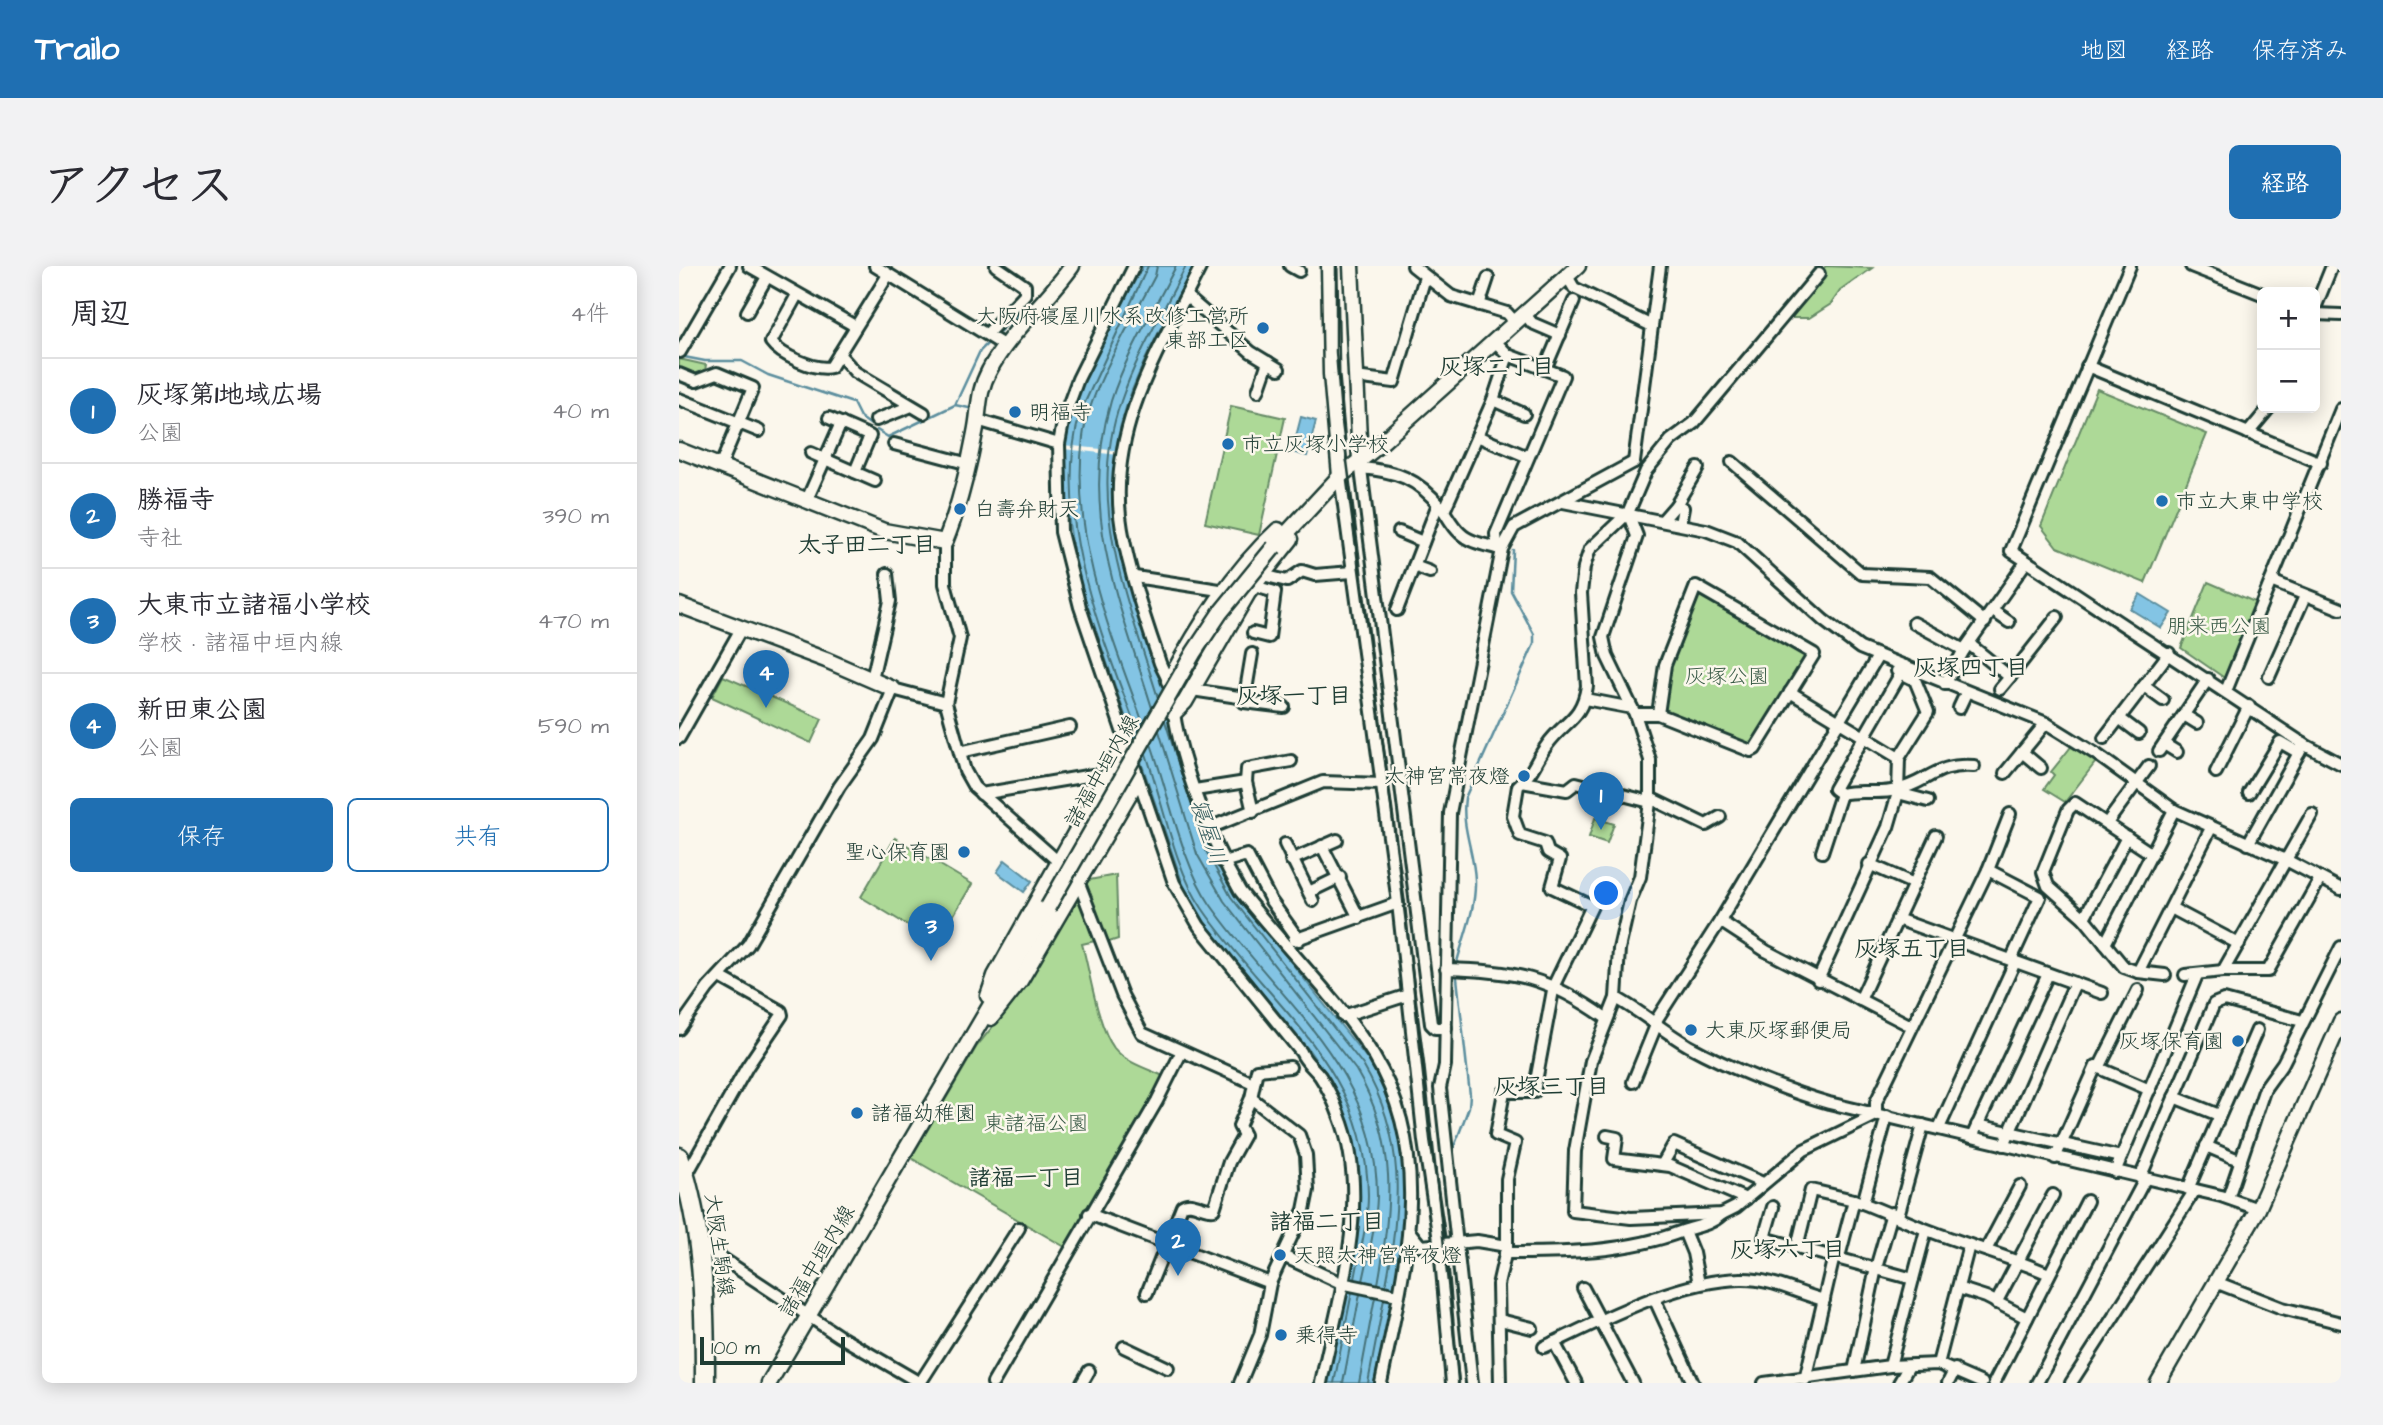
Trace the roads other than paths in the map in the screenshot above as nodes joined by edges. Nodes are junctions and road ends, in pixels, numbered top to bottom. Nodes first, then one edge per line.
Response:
1 (730, 266) edge
2 (749, 266) edge
3 (875, 266) edge
4 (1072, 266) edge
5 (1134, 266) edge
6 (1201, 266) edge
7 (1329, 266) edge
8 (1352, 266) edge
9 (1413, 266) edge
10 (1578, 266) edge
11 (1660, 266) edge
12 (2130, 266) edge
13 (2191, 266) edge
14 (2332, 266) edge
15 (991, 268) edge
16 (1819, 274) dead end
17 (888, 275) junction
18 (1567, 276) junction
19 (767, 277) junction
20 (1425, 277) junction
21 (1488, 278) dead end
22 (2257, 293) edge
23 (797, 295) junction
24 (2320, 295) edge
25 (1186, 296) junction
26 (1574, 301) dead end
27 (1479, 305) junction
28 (747, 313) dead end
29 (2320, 314) edge
30 (2341, 315) edge
31 (1520, 318) junction
32 (855, 326) junction
33 (1652, 326) junction
34 (1560, 335) junction
35 (995, 339) junction
36 (1495, 341) junction
37 (680, 352) edge
38 (839, 354) junction
39 (1509, 355) junction
40 (1268, 362) junction
41 (2087, 366) junction
42 (1279, 369) dead end
43 (1545, 369) junction
44 (679, 374) edge
45 (1355, 377) junction
46 (1258, 391) dead end
47 (679, 399) edge
48 (1493, 400) junction
49 (909, 407) junction
50 (2341, 409) edge
51 (924, 413) dead end
52 (2265, 413) edge
53 (1524, 414) dead end
54 (829, 418) dead end
55 (876, 420) dead end
56 (978, 420) junction
57 (739, 422) junction
58 (841, 423) junction
59 (759, 431) dead end
60 (2248, 433) junction
61 (1477, 436) junction
62 (894, 444) dead end
63 (1059, 444) junction
64 (679, 450) edge
65 (811, 453) dead end
66 (1528, 457) junction
67 (825, 459) junction
68 (1634, 462) junction
69 (1732, 462) dead end
70 (2321, 463) junction
71 (969, 464) junction
72 (1360, 465) junction
73 (720, 467) junction
74 (1698, 468) dead end
75 (1646, 471) junction
76 (855, 472) junction
77 (1339, 476) junction
78 (875, 481) dead end
79 (806, 502) junction
80 (1563, 502) junction
81 (1315, 503) junction
82 (1676, 505) junction
83 (1441, 507) junction
84 (1627, 513) junction
85 (1662, 521) junction
86 (1680, 524) junction
87 (1399, 532) dead end
88 (946, 542) junction
89 (1423, 542) junction
90 (1499, 548) junction
91 (2027, 562) junction
92 (1414, 566) junction
93 (1352, 572) junction
94 (1430, 572) dead end
95 (887, 574) dead end
96 (1135, 577) junction
97 (1258, 581) junction
98 (2271, 581) junction
99 (1226, 591) junction
100 (2305, 596) junction
101 (679, 605) edge
102 (2341, 609) edge
103 (1397, 610) dead end
104 (1993, 611) junction
105 (2057, 617) dead end
106 (1985, 622) junction
107 (2009, 622) dead end
108 (1914, 623) dead end
109 (741, 629) junction
110 (1252, 633) dead end
111 (1967, 647) junction
112 (2169, 653) junction
113 (1252, 654) dead end
114 (1876, 659) junction
115 (1903, 669) junction
116 (2010, 677) junction
117 (2269, 677) dead end
118 (872, 678) junction
119 (2208, 679) junction
120 (1169, 681) junction
121 (1945, 684) junction
122 (2144, 685) junction
123 (893, 689) junction
124 (2000, 689) dead end
125 (1192, 690) junction
126 (2226, 691) junction
127 (1790, 692) junction
128 (1966, 693) junction
129 (1245, 698) junction
130 (1585, 699) junction
131 (2163, 700) dead end
132 (946, 703) junction
133 (2249, 706) junction
134 (1284, 707) dead end
135 (1959, 708) dead end
136 (1634, 711) junction
137 (1174, 712) junction
138 (1658, 715) junction
139 (2184, 715) junction
140 (2119, 718) junction
141 (1840, 722) junction
142 (2046, 723) junction
143 (2197, 723) dead end
144 (1070, 727) dead end
145 (2139, 733) dead end
146 (1863, 735) junction
147 (679, 738) edge
148 (2104, 738) dead end
149 (1126, 742) junction
150 (2301, 748) junction
151 (960, 752) junction
152 (2022, 752) junction
153 (2177, 752) dead end
154 (1899, 758) junction
155 (1291, 761) dead end
156 (2341, 764) edge
157 (1974, 766) dead end
158 (2149, 766) dead end
159 (2041, 768) dead end
160 (2216, 772) dead end
161 (2005, 773) dead end
162 (1093, 775) dead end
163 (1137, 781) junction
164 (1246, 782) junction
165 (1523, 782) junction
166 (1382, 784) junction
167 (2135, 784) junction
168 (1195, 790) junction
169 (1898, 791) junction
170 (981, 794) junction
171 (1841, 794) junction
172 (2273, 798) junction
173 (1650, 800) junction
174 (1928, 802) dead end
175 (2174, 810) junction
176 (1253, 812) junction
177 (2010, 814) dead end
178 (2312, 814) dead end
179 (1720, 817) dead end
180 (2107, 823) junction
181 (1209, 828) junction
182 (2211, 828) junction
183 (1936, 836) dead end
184 (2127, 836) junction
185 (1337, 840) dead end
186 (1285, 844) dead end
187 (2248, 844) junction
188 (1322, 846) junction
189 (1822, 852) dead end
190 (2152, 854) junction
191 (1291, 860) junction
192 (2285, 860) junction
193 (1223, 862) junction
194 (1060, 863) junction
195 (1870, 864) junction
196 (1988, 870) junction
197 (1340, 877) junction
198 (2320, 879) junction
199 (1080, 880) junction
200 (1914, 884) junction
201 (2341, 889) edge
202 (1398, 902) junction
203 (2171, 908) junction
204 (1359, 918) junction
205 (1898, 919) junction
206 (2084, 919) junction
207 (1720, 921) junction
208 (1299, 940) junction
209 (1953, 940) junction
210 (1281, 943) junction
211 (2105, 944) junction
212 (2239, 944) junction
213 (2341, 947) edge
214 (2013, 961) junction
215 (1446, 968) junction
216 (2223, 971) junction
217 (2138, 972) junction
218 (2048, 974) junction
219 (2165, 975) dead end
220 (720, 977) junction
221 (1818, 980) junction
222 (2075, 984) junction
223 (1554, 985) junction
224 (2138, 990) dead end
225 (2102, 993) dead end
226 (1408, 995) junction
227 (1616, 998) junction
228 (1860, 1000) junction
229 (1343, 1016) junction
230 (1606, 1017) junction
231 (2302, 1021) junction
232 (2341, 1021) edge
233 (1656, 1022) junction
234 (1911, 1026) junction
235 (1446, 1028) junction
236 (679, 1029) edge
237 (2257, 1030) dead end
238 (970, 1043) junction
239 (1181, 1053) junction
240 (1290, 1067) dead end
241 (2099, 1068) junction
242 (1633, 1082) dead end
243 (1253, 1083) junction
244 (2150, 1090) junction
245 (2174, 1097) junction
246 (1251, 1098) junction
247 (1882, 1115) junction
248 (2219, 1115) junction
249 (1923, 1125) junction
250 (1977, 1125) junction
251 (1938, 1128) junction
252 (2009, 1132) junction
253 (1607, 1136) dead end
254 (1972, 1137) junction
255 (1424, 1141) junction
256 (1405, 1143) junction
257 (2061, 1144) junction
258 (2004, 1145) junction
259 (2206, 1146) junction
260 (679, 1157) edge
261 (2121, 1157) junction
262 (2056, 1158) junction
263 (2241, 1161) junction
264 (1662, 1165) junction
265 (2115, 1172) junction
266 (2142, 1179) junction
267 (682, 1182) edge
268 (1763, 1183) junction
269 (2020, 1186) dead end
270 (2191, 1189) junction
271 (2053, 1195) dead end
272 (2228, 1198) junction
273 (1746, 1199) junction
274 (2087, 1201) dead end
275 (1858, 1202) junction
276 (1773, 1207) dead end
277 (2259, 1209) junction
278 (1089, 1214) junction
279 (1722, 1214) junction
280 (1895, 1214) junction
281 (1019, 1228) dead end
282 (1926, 1230) junction
283 (1409, 1231) junction
284 (1684, 1231) junction
285 (1167, 1242) junction
286 (699, 1243) junction
287 (1457, 1244) junction
288 (1969, 1245) junction
289 (1440, 1247) junction
290 (1797, 1247) junction
291 (1506, 1249) junction
292 (1986, 1250) junction
293 (1283, 1256) junction
294 (1837, 1257) junction
295 (2018, 1261) junction
296 (1876, 1268) junction
297 (2049, 1274) junction
298 (1913, 1279) junction
299 (1270, 1283) junction
300 (2218, 1283) junction
301 (1342, 1284) junction
302 (1699, 1284) junction
303 (1583, 1288) dead end
304 (1958, 1288) junction
305 (1147, 1293) dead end
306 (1397, 1295) junction
307 (1655, 1300) junction
308 (1824, 1300) junction
309 (1996, 1303) junction
310 (809, 1315) junction
311 (2027, 1318) junction
312 (1500, 1320) junction
313 (1599, 1322) junction
314 (2341, 1323) edge
315 (1532, 1328) dead end
316 (1121, 1347) dead end
317 (1938, 1364) junction
318 (1889, 1366) junction
319 (1909, 1366) junction
320 (1168, 1368) dead end
321 (1955, 1370) junction
322 (1089, 1371) dead end
323 (1856, 1371) junction
324 (1806, 1380) edge
325 (705, 1383) edge
326 (769, 1383) edge
327 (993, 1383) edge
328 (1082, 1383) edge
329 (1240, 1383) edge
330 (1321, 1383) edge
331 (1381, 1383) edge
332 (1452, 1383) edge
333 (1472, 1383) edge
334 (1500, 1383) edge
335 (1576, 1383) edge
336 (1633, 1383) edge
337 (1693, 1383) edge
338 (1764, 1383) edge
339 (1852, 1383) edge
340 (1899, 1383) edge
341 (1948, 1383) edge
342 (1982, 1383) edge
343 (1994, 1383) edge
344 (2037, 1383) edge
345 (2071, 1383) edge
346 (2158, 1383) edge

1 - 37 street
2 - 19 street
3 - 17 street
4 - 35 street
5 - 63 street
6 - 25 street
7 - 77 street
8 - 45 street
9 - 20 street
10 - 18 street, 諸福中垣内線
11 - 33 street
12 - 41 street
13 - 22 street
14 - 24 street
15 - 35 street
16 - 75 street
17 - 32 street
17 - 35 street
18 - 31 street, 諸福中垣内線
18 - 33 street
19 - 23 street
19 - 28 street
20 - 27 street
20 - 45 street
21 - 27 street
23 - 32 street
23 - 38 street
25 - 40 street
25 - 96 street
26 - 34 street
27 - 31 street
29 - 30 street
31 - 34 street
31 - 36 street, 諸福中垣内線
32 - 38 street
33 - 68 street
34 - 43 street
35 - 56 street
36 - 39 street
36 - 72 street, 諸福中垣内線
38 - 49 street
39 - 43 street
39 - 48 street
40 - 42 street
40 - 46 street
41 - 60 street
41 - 91 street
43 - 66 street
44 - 57 street
45 - 72 street
47 - 57 street
48 - 53 street
48 - 61 street
49 - 51 street
49 - 55 street
50 - 70 street
52 - 60 street
54 - 58 street
56 - 63 street
56 - 71 street
57 - 59 street
57 - 73 street
58 - 67 street
58 - 76 street
60 - 70 street
61 - 66 street
61 - 83 street
62 - 71 street
63 - 149 street
64 - 73 street
65 - 67 street
66 - 90 street
67 - 76 street
67 - 79 street
68 - 75 street
68 - 80 street
69 - 106 street
70 - 98 street
71 - 88 street
72 - 77 street, 諸福中垣内線
72 - 83 street
72 - 235 street
73 - 79 street
74 - 82 street
75 - 84 street
76 - 78 street
77 - 81 street, 諸福中垣内線
77 - 93 street
79 - 88 street
80 - 84 street
80 - 90 street
81 - 97 street
81 - 99 street
81 - 238 street, 諸福中垣内線, bridge
82 - 85 street
82 - 86 street
83 - 89 street
83 - 90 street
84 - 85 street
84 - 130 street
84 - 136 street
85 - 86 street
86 - 114 street
87 - 89 street
88 - 132 street
89 - 92 street
90 - 215 street
91 - 104 street
91 - 112 street
92 - 94 street
92 - 103 street
93 - 97 street
93 - 166 street
95 - 118 street
96 - 99 street
96 - 120 street
97 - 110 street
97 - 125 street
98 - 100 street
98 - 126 street
99 - 120 street
100 - 102 street
100 - 117 street
101 - 109 street
104 - 106 street
104 - 107 street
105 - 116 street
106 - 111 street
108 - 111 street
109 - 118 street
109 - 147 street
111 - 116 street
111 - 121 street
112 - 119 street
112 - 122 street
113 - 129 street
114 - 115 street
114 - 141 street
115 - 121 street
115 - 146 street
115 - 154 street
116 - 124 street
118 - 123 street
119 - 126 street
119 - 139 street
120 - 137 street
121 - 128 street
122 - 131 street
122 - 140 street
123 - 132 street
123 - 220 street
125 - 129 street
125 - 137 street
126 - 133 street
127 - 138 street
127 - 138 street
127 - 141 street
128 - 135 street
128 - 142 street
129 - 134 street
130 - 136 street
130 - 165 street
132 - 151 street
133 - 150 street
133 - 160 street
136 - 138 street
136 - 173 street
137 - 168 street
139 - 143 street
139 - 153 street
140 - 145 street
140 - 148 street
141 - 146 street
141 - 207 street
142 - 152 street
142 - 167 street
144 - 151 street
146 - 154 street
146 - 171 street
149 - 163 street
149 - 194 street
150 - 156 street
150 - 172 street
150 - 172 street
151 - 170 street
152 - 159 street
152 - 161 street
154 - 169 street
155 - 164 street
157 - 169 street
158 - 167 street
162 - 170 street
163 - 199 street
163 - 301 street
164 - 168 street
164 - 176 street
165 - 173 street
165 - 223 street
166 - 176 street
166 - 202 street
167 - 175 street
167 - 180 street
168 - 181 street
169 - 171 street
169 - 174 street
169 - 195 street
170 - 194 street
171 - 189 street
172 - 187 street
173 - 179 street
173 - 227 street
175 - 182 street
175 - 190 street
176 - 181 street
177 - 196 street
178 - 192 street
180 - 184 street
180 - 206 street
181 - 193 street
182 - 187 street
182 - 203 street
183 - 200 street
184 - 190 street
184 - 206 street
185 - 188 street
186 - 191 street
187 - 192 street
188 - 191 street
188 - 197 street
190 - 211 street
191 - 197 street
192 - 198 street
192 - 212 street
193 - 208 street
193 - 210 street
194 - 199 street
194 - 238 street
195 - 200 street
195 - 221 street
196 - 209 street
196 - 214 street
197 - 204 street
198 - 201 street
198 - 216 street
199 - 238 street
199 - 239 street
200 - 205 street
202 - 204 street
202 - 226 street
203 - 212 street
203 - 217 street
204 - 208 street
205 - 209 street
205 - 228 street
206 - 211 street
207 - 221 street
207 - 233 street
208 - 210 street
209 - 214 street
209 - 234 street
210 - 229 street
211 - 217 street
212 - 216 street
213 - 231 street
214 - 218 street
214 - 251 street
215 - 223 street
215 - 235 street
216 - 244 street
217 - 219 street
218 - 222 street
218 - 250 street
220 - 236 street
220 - 267 street
221 - 228 street
222 - 225 street
222 - 252 street
223 - 230 street
223 - 291 street
224 - 241 street
226 - 229 street
226 - 255 street
227 - 230 street
227 - 233 street
228 - 234 street
229 - 256 street
230 - 279 street
231 - 245 street
231 - 263 street
232 - 277 street
233 - 242 street
233 - 247 street
234 - 247 street
235 - 287 street
237 - 248 street
238 - 310 street, 諸福中垣内線
239 - 243 street
239 - 278 street
240 - 243 street
241 - 244 street
241 - 257 street
243 - 246 street
244 - 261 street
245 - 248 street
245 - 266 street
246 - 285 street
246 - 293 street
247 - 249 street
247 - 268 street
247 - 275 street
248 - 259 street
249 - 251 street
249 - 280 street
250 - 252 street
250 - 254 street
251 - 254 street
252 - 257 street
252 - 258 street
253 - 264 street
254 - 258 street
255 - 256 street
255 - 289 street
256 - 283 street
257 - 261 street
257 - 262 street
258 - 262 street
259 - 263 street
259 - 270 street
260 - 267 main road, 大阪生駒線
261 - 265 street
262 - 265 street
263 - 272 street
264 - 268 street
264 - 273 street
265 - 266 street
266 - 270 street
266 - 344 street
267 - 286 main road, 大阪生駒線
268 - 273 street
269 - 292 street
270 - 272 street
270 - 345 street
271 - 295 street
272 - 277 street
273 - 279 street
274 - 297 street
275 - 280 street
275 - 290 street
275 - 294 street
276 - 290 street
277 - 300 street
278 - 285 street
278 - 327 street
279 - 284 street
280 - 282 street
280 - 296 street
281 - 310 street
282 - 288 street
282 - 298 street
283 - 289 street
283 - 306 street
284 - 291 street
284 - 302 street
285 - 299 street
285 - 305 street
286 - 310 street
286 - 325 main road, 大阪生駒線
287 - 289 street
287 - 291 street
287 - 333 street
288 - 292 street
288 - 304 street
289 - 332 street
290 - 294 street
291 - 312 street
292 - 295 street
293 - 299 street
293 - 301 street
294 - 296 street
294 - 308 street
295 - 297 street
295 - 309 street
296 - 298 street
296 - 323 street
297 - 311 street
298 - 318 street
299 - 329 street
300 - 314 street
300 - 346 street
301 - 306 street
301 - 330 street
302 - 307 street
302 - 308 street
303 - 313 street
304 - 309 street
304 - 317 street
306 - 331 street
307 - 313 street
307 - 337 street
308 - 324 street
309 - 311 street
310 - 326 street, 諸福中垣内線
311 - 343 street
312 - 315 street
312 - 334 street
313 - 335 street
313 - 336 street
316 - 320 street
317 - 319 street
317 - 321 street
318 - 319 street
318 - 323 street
319 - 340 street
321 - 341 street
321 - 342 street
322 - 328 street
323 - 324 street
323 - 339 street
324 - 338 street

